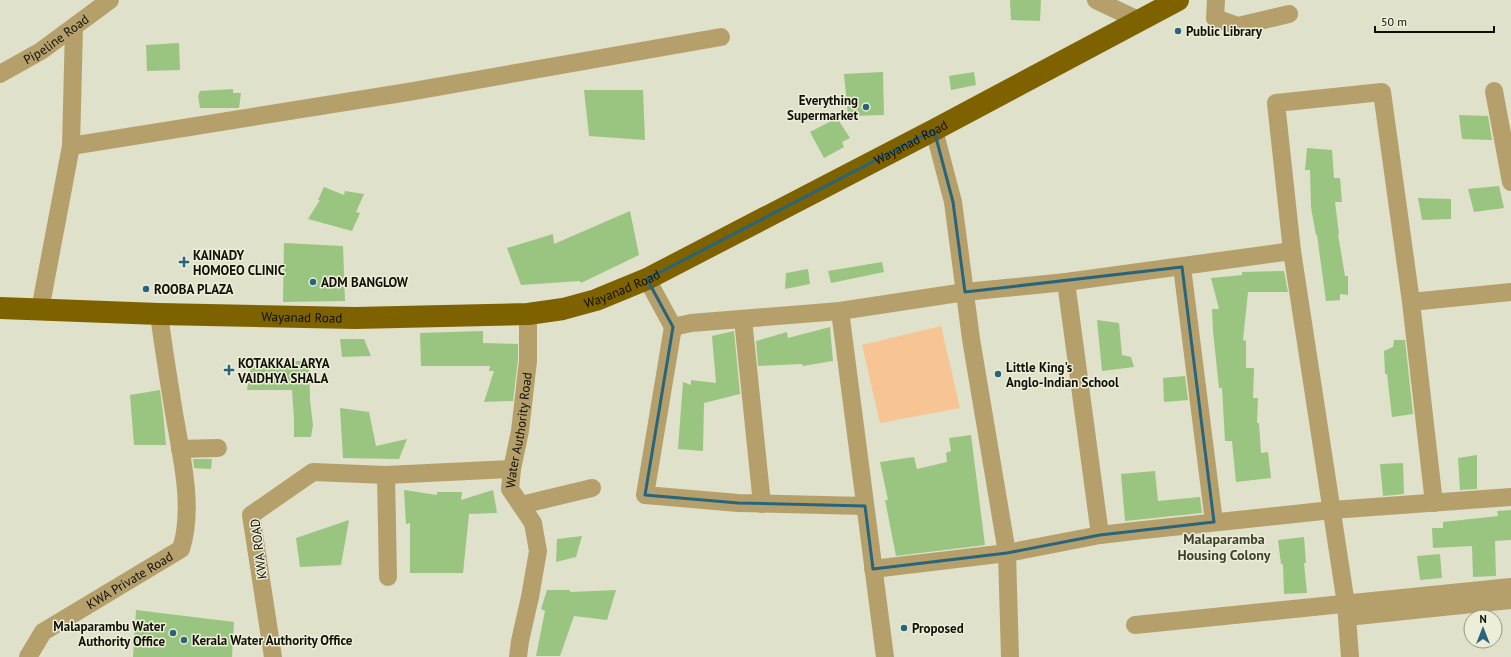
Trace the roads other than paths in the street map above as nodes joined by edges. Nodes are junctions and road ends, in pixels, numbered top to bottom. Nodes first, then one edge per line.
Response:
1 (110, 0) edge
2 (1096, 0) edge
3 (1216, 0) edge
4 (1175, 1) edge
5 (1289, 14) dead end
6 (1138, 20) junction
7 (74, 27) junction
8 (721, 37) dead end
9 (0, 74) edge
10 (1494, 91) dead end
11 (934, 130) junction
12 (71, 146) junction
13 (1511, 182) edge
14 (1292, 252) junction
15 (1182, 267) junction
16 (647, 279) junction
17 (1066, 282) junction
18 (964, 292) junction
19 (1511, 292) edge
20 (1411, 302) junction
21 (0, 308) edge
22 (40, 310) junction
23 (840, 311) junction
24 (159, 314) junction
25 (528, 314) junction
26 (743, 319) junction
27 (673, 326) junction
28 (218, 448) dead end
29 (180, 449) junction
30 (512, 470) junction
31 (386, 475) junction
32 (592, 488) dead end
33 (1511, 497) edge
34 (1434, 503) junction
35 (762, 504) junction
36 (521, 505) junction
37 (865, 506) junction
38 (1332, 510) junction
39 (1214, 522) junction
40 (1100, 535) junction
41 (1007, 553) junction
42 (873, 569) junction
43 (388, 577) dead end
44 (1511, 587) edge
45 (1511, 600) edge
46 (1346, 610) junction
47 (1135, 625) dead end
48 (28, 657) edge
49 (273, 657) edge
50 (518, 657) edge
51 (885, 657) edge
52 (1010, 657) edge
53 (1350, 657) edge

1 - 7 street, Pipeline Road
2 - 6 street
3 - 5 street
4 - 6 highway, Wayanad Road
6 - 11 highway, Wayanad Road
7 - 9 street, Pipeline Road
7 - 12 street
8 - 12 street
10 - 13 street
11 - 16 highway, Wayanad Road
11 - 18 street
12 - 22 street
14 - 15 street
14 - 20 street
14 - 38 street
15 - 17 street
15 - 39 street
16 - 25 highway, Wayanad Road
16 - 27 street
17 - 18 street
17 - 40 street
18 - 23 street
18 - 41 street
19 - 20 street
20 - 34 street
21 - 22 highway, Wayanad Road
22 - 24 highway, Wayanad Road
23 - 26 street
23 - 37 street
24 - 25 highway, Wayanad Road
24 - 29 street, KWA Private Road
25 - 30 street, Water Authority Road
26 - 27 street
26 - 35 street
27 - 35 street
28 - 29 street
29 - 48 street, KWA Private Road
30 - 31 street
30 - 36 street, Water Authority Road
31 - 43 street
31 - 49 street, KWA ROAD
32 - 36 street
33 - 34 street
34 - 38 street
35 - 37 street
36 - 50 street, Water Authority Road
37 - 42 street
38 - 39 street
38 - 46 street
39 - 40 street
40 - 41 street
41 - 42 street
41 - 52 street
42 - 51 street
44 - 46 street
45 - 46 street
46 - 47 street
46 - 53 street

